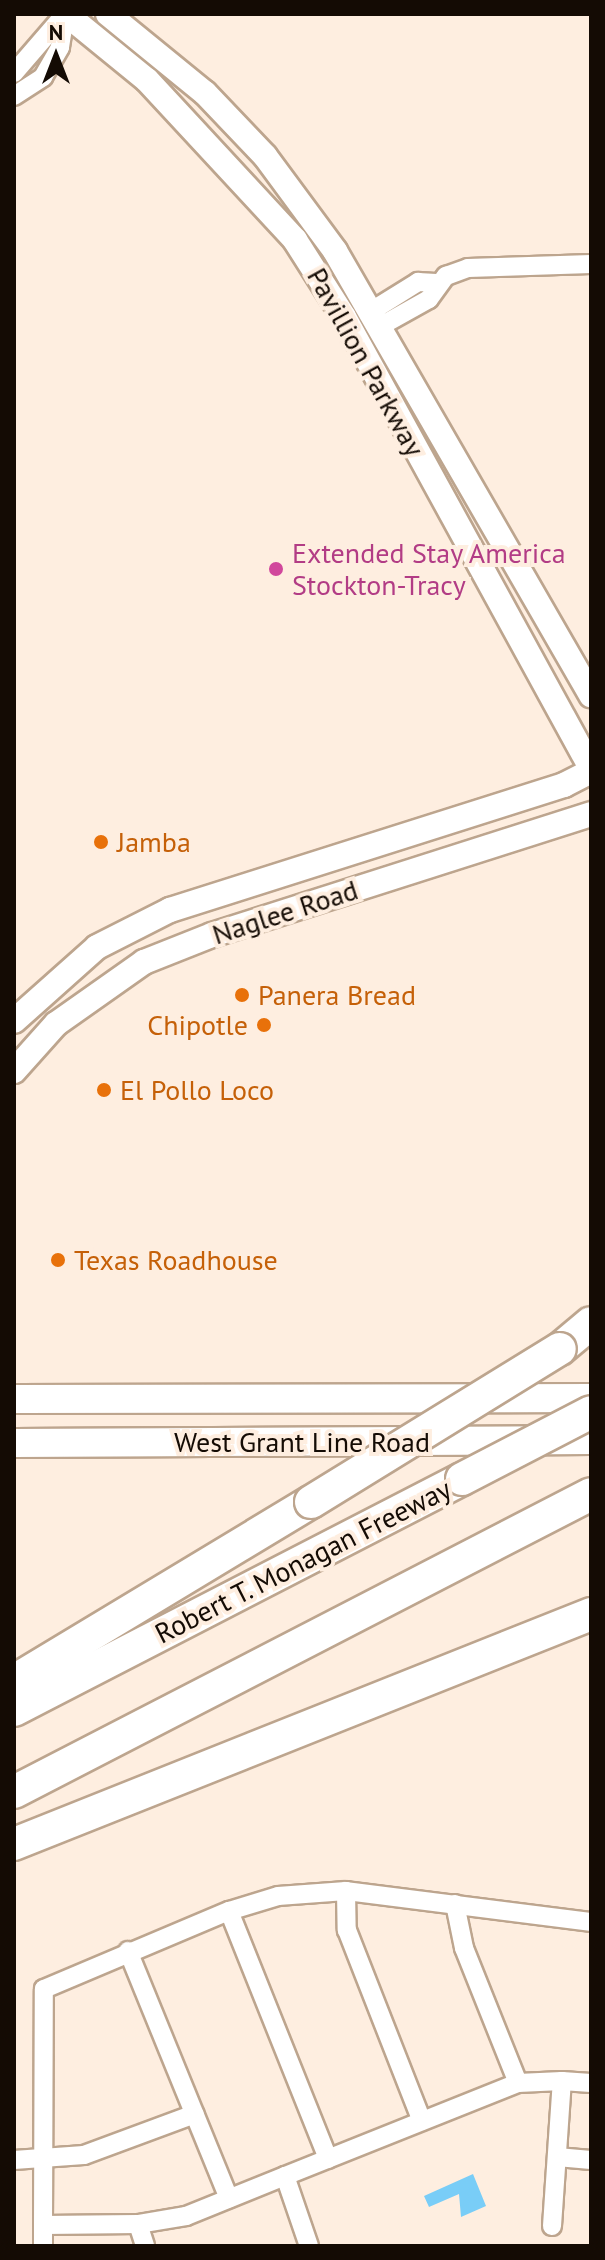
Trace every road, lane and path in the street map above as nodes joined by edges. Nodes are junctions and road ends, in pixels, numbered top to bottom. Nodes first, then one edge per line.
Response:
1 (65, 14) edge
2 (108, 14) edge
3 (14, 73) edge
4 (14, 96) edge
5 (591, 264) edge
6 (375, 319) junction
7 (591, 695) edge
8 (591, 770) edge
9 (591, 814) edge
10 (14, 1021) edge
11 (14, 1071) edge
12 (591, 1323) edge
13 (591, 1398) edge
14 (15, 1399) edge
15 (591, 1412) edge
16 (591, 1440) edge
17 (14, 1443) edge
18 (591, 1494) edge
19 (591, 1614) edge
20 (14, 1681) edge
21 (14, 1710) edge
22 (14, 1792) edge
23 (14, 1844) edge
24 (346, 1891) junction
25 (455, 1904) junction
26 (229, 1911) junction
27 (591, 1922) edge
28 (128, 1951) junction
29 (562, 2081) junction
30 (518, 2083) junction
31 (591, 2083) edge
32 (195, 2114) junction
33 (422, 2121) junction
34 (557, 2157) junction
35 (328, 2159) junction
36 (14, 2160) edge
37 (42, 2160) junction
38 (591, 2160) edge
39 (285, 2176) junction
40 (229, 2198) junction
41 (138, 2224) junction
42 (43, 2225) junction
43 (552, 2226) dead end
44 (43, 2246) edge
45 (145, 2246) edge
46 (309, 2246) edge

1 - 3 street
1 - 4 street
1 - 8 main road, Pavillion Parkway
2 - 6 main road, Pavillion Parkway
5 - 6 street
6 - 7 main road, Pavillion Parkway
8 - 10 main road, Naglee Road
9 - 11 main road, Naglee Road
12 - 20 highway, bridge
13 - 14 main road, West Grant Line Road
15 - 21 highway, Robert T. Monagan Freeway, bridge
16 - 17 main road, West Grant Line Road
18 - 22 highway
19 - 23 highway
24 - 25 street
24 - 26 street
24 - 33 street
25 - 27 street
25 - 30 street
26 - 28 street
26 - 35 street
28 - 32 street
28 - 37 street
29 - 30 street
29 - 31 street
29 - 34 street
30 - 33 street
32 - 37 street
32 - 40 street
33 - 35 street
34 - 38 street
34 - 43 street
35 - 39 street
36 - 37 street
37 - 42 street
39 - 40 street
39 - 46 street
40 - 41 street
41 - 42 street
41 - 45 street
42 - 44 street

